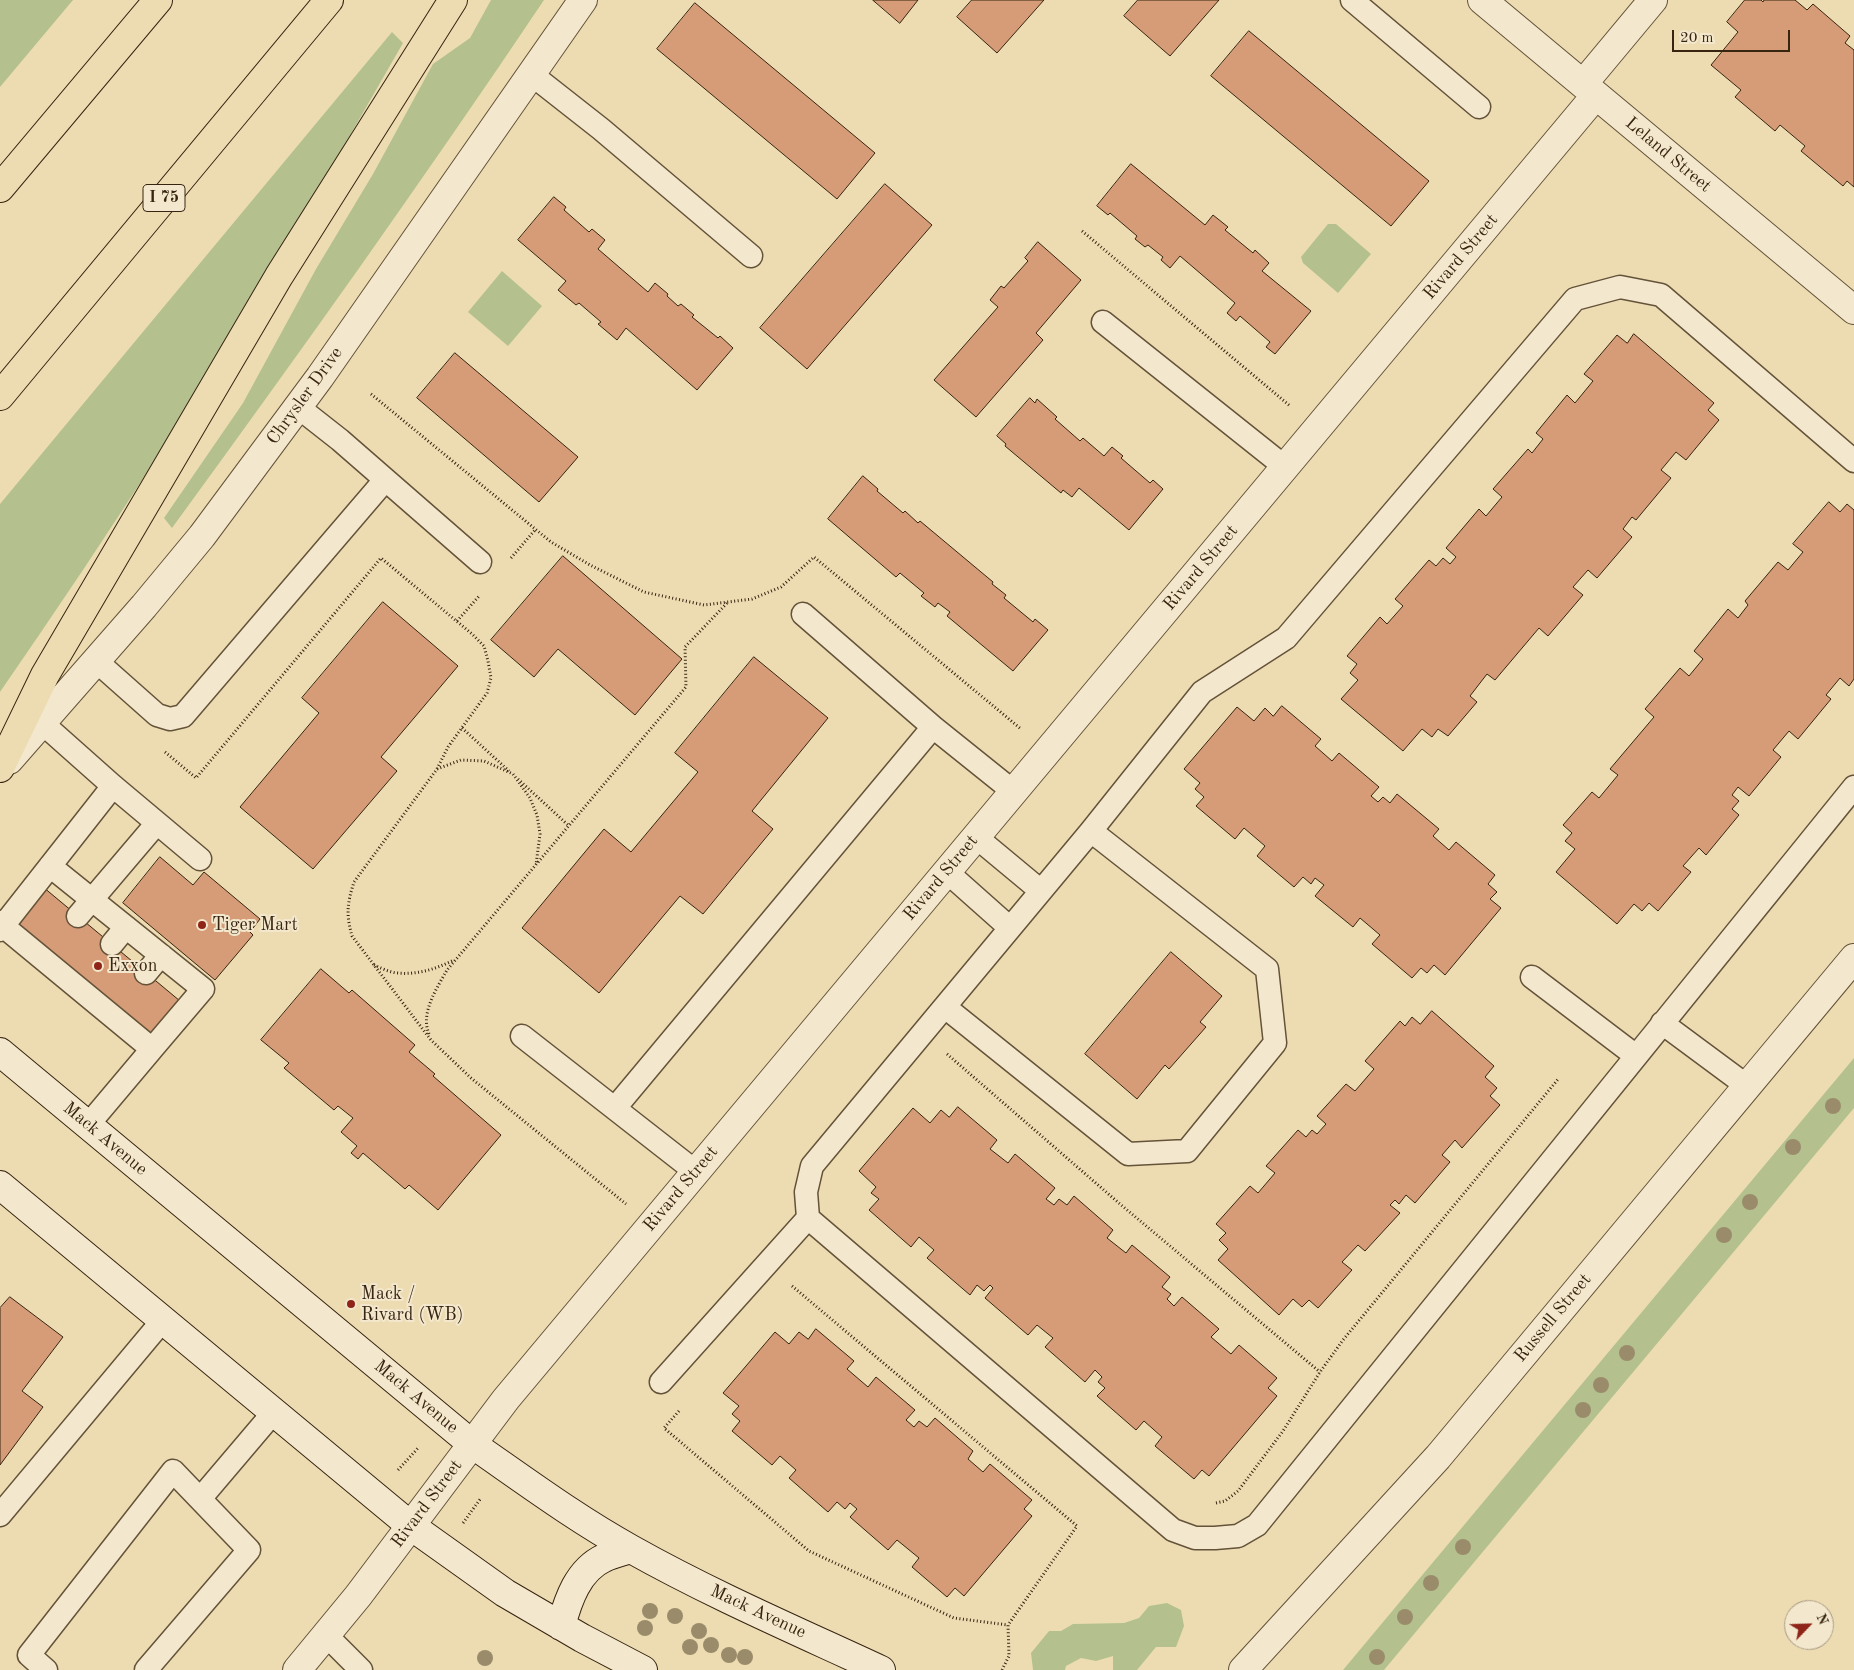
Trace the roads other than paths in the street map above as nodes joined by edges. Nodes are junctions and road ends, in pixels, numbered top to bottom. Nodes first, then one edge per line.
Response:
1 (158, 0) edge
2 (329, 0) edge
3 (453, 0) edge
4 (583, 0) edge
5 (1352, 0) edge
6 (1482, 0) edge
7 (1653, 0) edge
8 (531, 74) junction
9 (1589, 90) junction
10 (1479, 107) dead end
11 (0, 188) edge
12 (751, 256) dead end
13 (1854, 310) edge
14 (1103, 322) dead end
15 (0, 396) edge
16 (298, 407) junction
17 (1854, 461) edge
18 (1285, 467) junction
19 (385, 480) junction
20 (480, 562) dead end
21 (803, 614) dead end
22 (96, 660) junction
23 (41, 722) junction
24 (933, 727) junction
25 (0, 769) edge
26 (113, 786) junction
27 (1854, 787) edge
28 (1014, 792) junction
29 (157, 823) junction
30 (1091, 831) junction
31 (976, 837) junction
32 (200, 858) dead end
33 (50, 866) junction
34 (947, 872) junction
35 (1041, 891) junction
36 (93, 899) junction
37 (78, 916) dead end
38 (1, 926) edge
39 (126, 927) junction
40 (1010, 928) junction
41 (112, 944) dead end
42 (161, 956) junction
43 (1854, 958) edge
44 (146, 973) dead end
45 (1532, 976) dead end
46 (945, 1007) junction
47 (1662, 1024) junction
48 (522, 1036) dead end
49 (152, 1049) junction
50 (0, 1052) edge
51 (1636, 1056) junction
52 (1747, 1086) junction
53 (615, 1108) junction
54 (88, 1125) junction
55 (696, 1172) junction
56 (0, 1185) edge
57 (808, 1218) junction
58 (163, 1320) junction
59 (661, 1382) dead end
60 (273, 1413) junction
61 (472, 1444) junction
62 (200, 1499) junction
63 (0, 1515) edge
64 (411, 1526) junction
65 (630, 1549) junction
66 (561, 1626) junction
67 (326, 1635) junction
68 (46, 1670) edge
69 (146, 1670) edge
70 (297, 1670) edge
71 (361, 1670) edge
72 (643, 1670) edge
73 (881, 1670) edge
74 (1243, 1670) edge

1 - 11 highway
2 - 15 highway, I 75
3 - 25 highway
4 - 8 street, Chrysler Drive
5 - 10 lane
6 - 9 street, Leland Street
7 - 9 street, Rivard Street
8 - 12 lane
8 - 16 street, Chrysler Drive
9 - 13 street, Leland Street
9 - 18 street, Rivard Street
14 - 18 lane
16 - 19 lane
16 - 22 street, Chrysler Drive
17 - 30 lane
18 - 28 street, Rivard Street
19 - 20 lane
19 - 22 lane
21 - 24 lane
22 - 23 street, Chrysler Drive
23 - 25 street, Chrysler Drive
23 - 26 lane
24 - 28 lane
24 - 53 lane
26 - 29 lane
26 - 33 lane
27 - 47 lane
28 - 31 street, Rivard Street
29 - 32 lane
29 - 36 lane
30 - 35 lane
30 - 46 lane
31 - 34 street, Rivard Street
31 - 35 lane
33 - 36 lane
33 - 38 lane
34 - 40 lane
34 - 55 street, Rivard Street
35 - 40 lane
36 - 37 lane
36 - 39 lane
38 - 49 lane
39 - 41 lane
39 - 42 lane
40 - 46 lane
42 - 44 lane
42 - 49 lane
43 - 52 street, Russell Street
45 - 51 lane
46 - 57 lane
47 - 51 lane
47 - 52 lane
48 - 53 lane
49 - 54 lane
50 - 54 street, Mack Avenue
51 - 57 lane
52 - 74 street, Russell Street
53 - 55 lane
54 - 61 street, Mack Avenue
55 - 61 street, Rivard Street
56 - 58 street
57 - 59 lane
58 - 60 street
58 - 63 lane
60 - 62 lane
60 - 64 street
61 - 64 street, Rivard Street
61 - 65 street, Mack Avenue
62 - 68 lane
62 - 69 lane
64 - 66 street
64 - 67 street, Rivard Street
65 - 66 street
65 - 73 street, Mack Avenue
66 - 72 street
67 - 70 street, Rivard Street
67 - 71 lane

